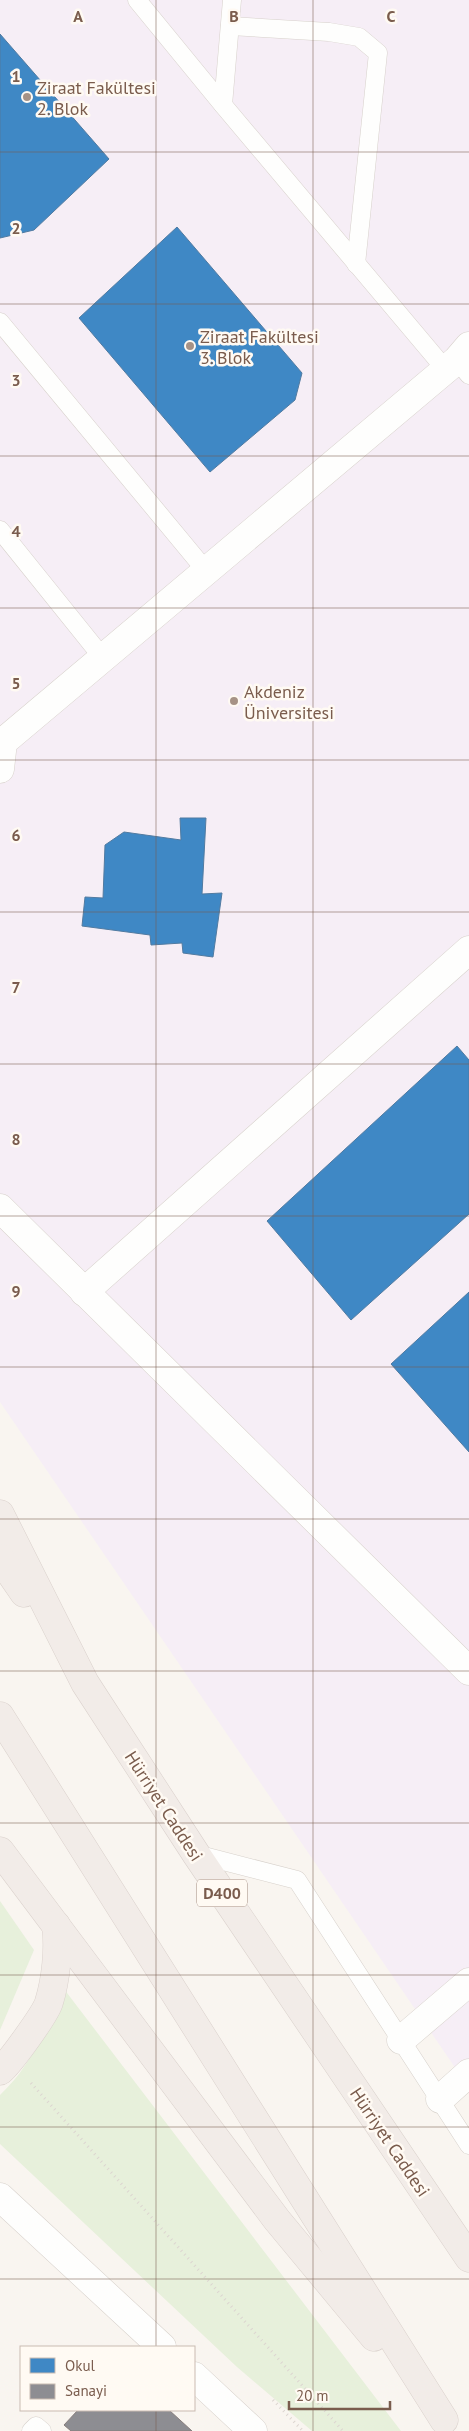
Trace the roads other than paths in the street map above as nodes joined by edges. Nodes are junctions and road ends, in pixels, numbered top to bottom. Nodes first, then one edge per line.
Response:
1 (137, 0) edge
2 (232, 0) edge
3 (230, 26) junction
4 (222, 105) junction
5 (356, 264) junction
6 (0, 322) edge
7 (460, 363) edge
8 (0, 530) edge
9 (207, 572) junction
10 (103, 658) junction
11 (1, 741) edge
12 (0, 769) edge
13 (469, 950) edge
14 (0, 1208) edge
15 (84, 1292) junction
16 (0, 1514) edge
17 (0, 1558) edge
18 (469, 1671) edge
19 (85, 1683) junction
20 (0, 1716) edge
21 (0, 1851) edge
22 (196, 1854) junction
23 (56, 1925) junction
24 (469, 1982) edge
25 (401, 2040) junction
26 (0, 2072) edge
27 (469, 2073) edge
28 (440, 2100) junction
29 (469, 2144) edge
30 (0, 2197) edge
31 (469, 2258) edge
32 (161, 2346) edge
33 (195, 2377) edge
34 (447, 2426) edge
35 (31, 2431) edge
36 (42, 2431) edge
37 (253, 2431) edge

1 - 4 lane
2 - 3 lane
3 - 4 lane
3 - 5 lane
4 - 5 lane
5 - 7 lane
6 - 9 lane
7 - 9 street
8 - 10 lane
9 - 10 street
10 - 11 street
11 - 12 street
13 - 15 street
14 - 15 street
15 - 18 street
16 - 19 highway, Hürriyet Caddesi / D400
17 - 19 highway
19 - 22 highway, Hürriyet Caddesi / D400
20 - 34 highway
21 - 23 highway
22 - 25 lane
22 - 31 highway, Hürriyet Caddesi / D400
23 - 26 highway
23 - 34 highway
24 - 25 street
25 - 28 lane
27 - 28 street
28 - 29 lane
30 - 32 street
33 - 37 street
35 - 36 lane

